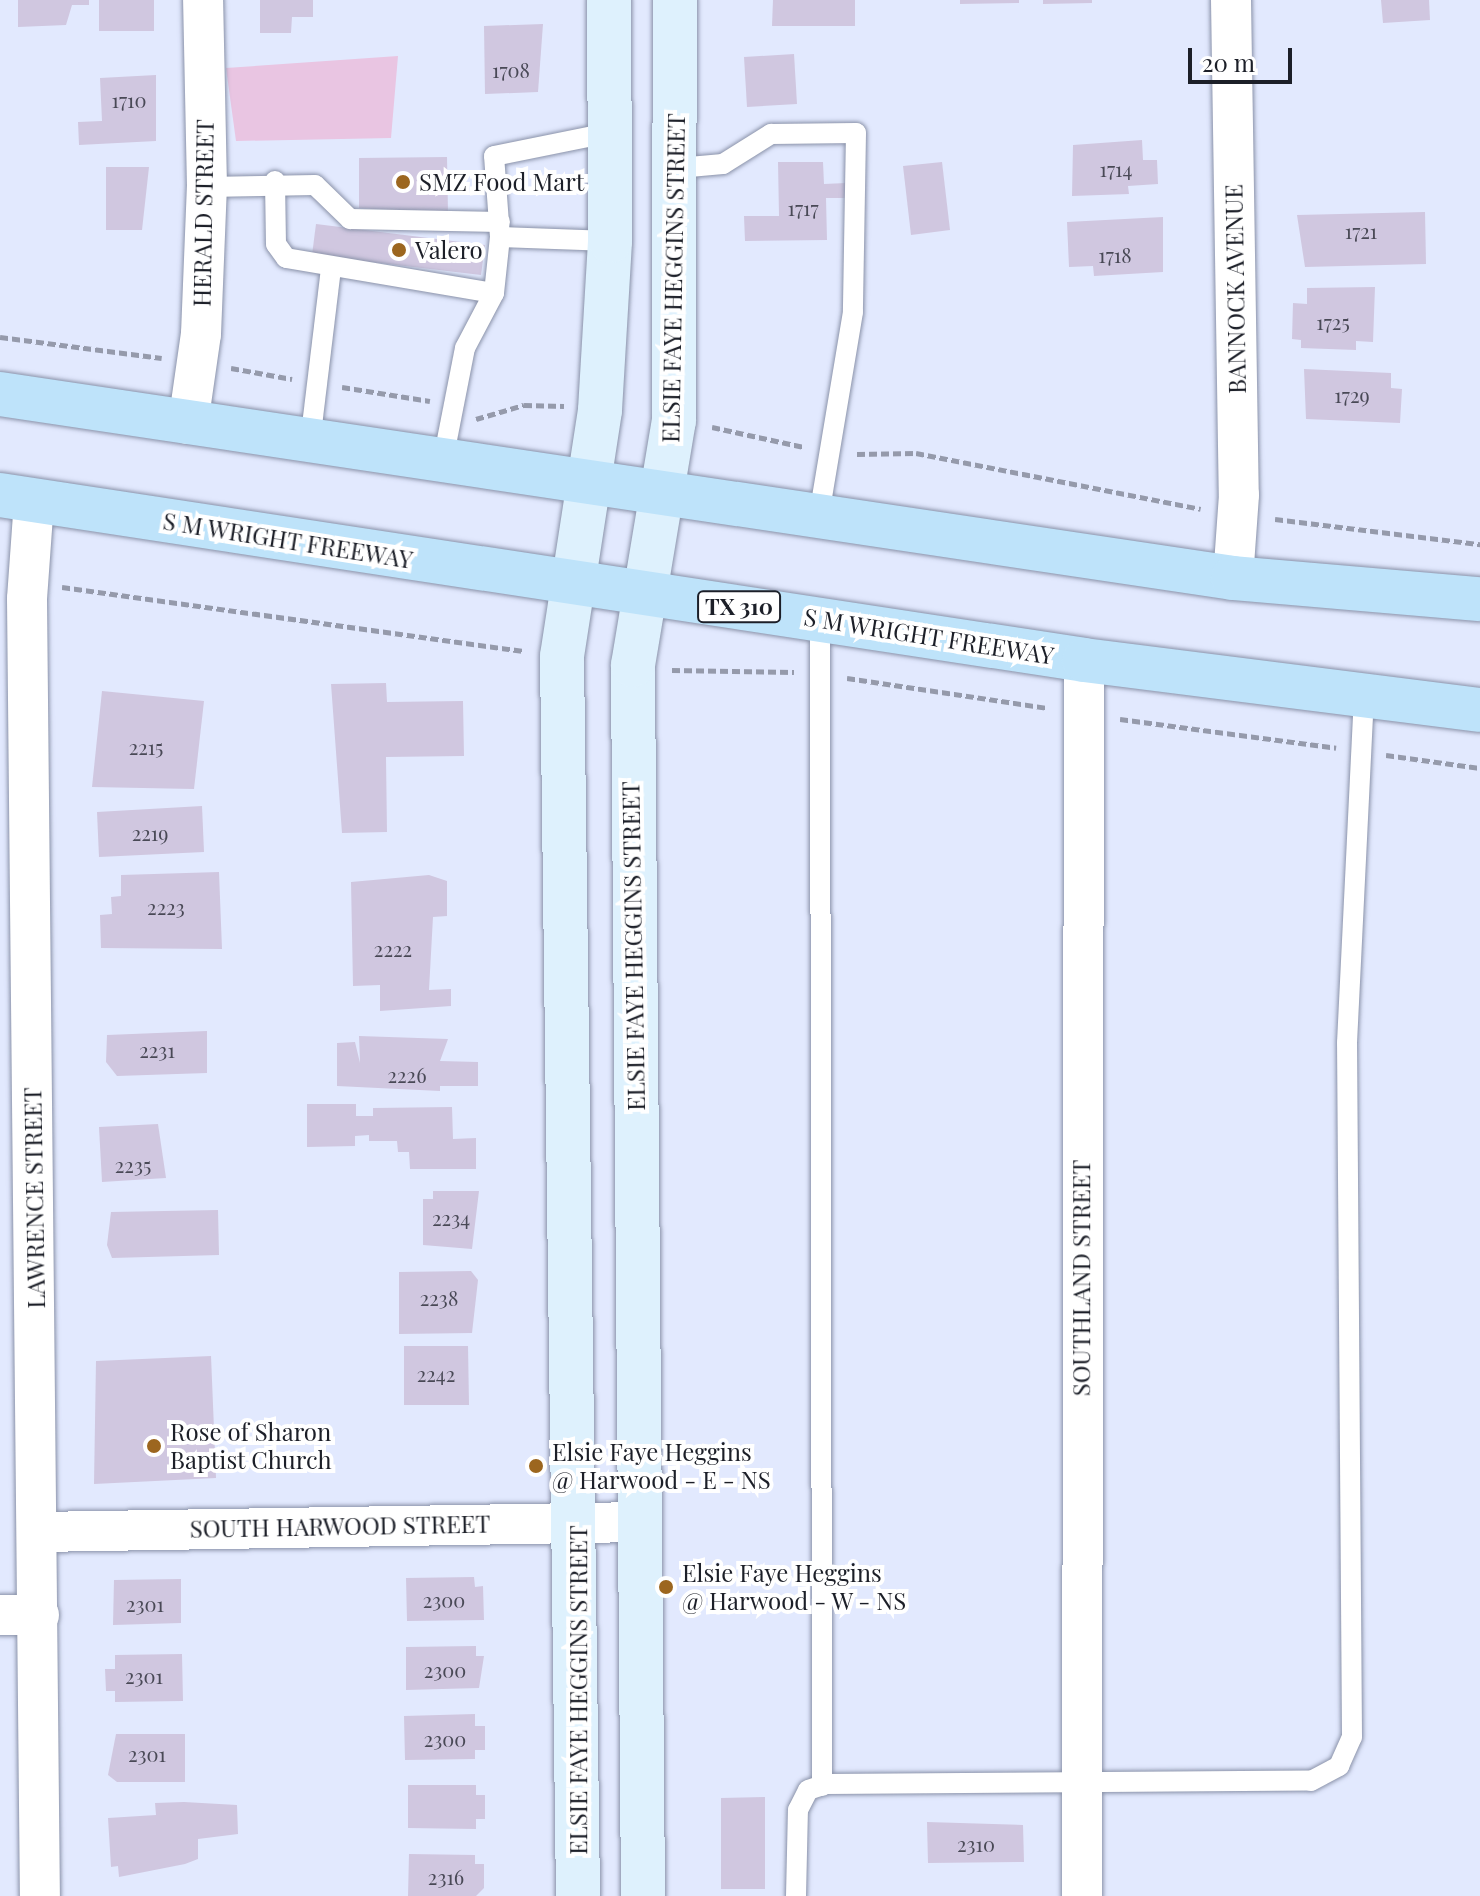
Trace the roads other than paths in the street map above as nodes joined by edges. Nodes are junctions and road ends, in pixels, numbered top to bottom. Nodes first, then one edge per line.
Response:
1 (203, 0) edge
2 (609, 0) edge
3 (675, 0) edge
4 (1231, 0) edge
5 (608, 133) junction
6 (678, 168) junction
7 (275, 181) junction
8 (207, 187) junction
9 (500, 229) junction
10 (610, 241) junction
11 (342, 266) junction
12 (494, 293) junction
13 (0, 394) edge
14 (188, 424) junction
15 (310, 442) junction
16 (443, 460) junction
17 (591, 483) junction
18 (662, 493) junction
19 (17, 498) edge
20 (819, 516) junction
21 (1233, 578) junction
22 (574, 585) junction
23 (646, 595) junction
24 (1480, 599) edge
25 (820, 618) junction
26 (1084, 660) junction
27 (1364, 695) junction
28 (1480, 710) edge
29 (578, 1522) junction
30 (642, 1522) junction
31 (38, 1532) junction
32 (19, 1615) edge
33 (822, 1786) junction
34 (1082, 1786) junction
35 (40, 1896) edge
36 (578, 1896) edge
37 (643, 1896) edge
38 (796, 1896) edge
39 (1082, 1896) edge

1 - 8 street, HERALD STREET
2 - 5 main road, ELSIE FAYE HEGGINS STREET
3 - 6 main road, ELSIE FAYE HEGGINS STREET
4 - 21 street, BANNOCK AVENUE
5 - 9 lane
5 - 10 main road, ELSIE FAYE HEGGINS STREET
6 - 18 main road, ELSIE FAYE HEGGINS STREET
6 - 20 lane
7 - 8 lane
7 - 9 lane
7 - 11 lane
8 - 14 street, HERALD STREET
9 - 10 lane
9 - 12 lane
10 - 17 main road, ELSIE FAYE HEGGINS STREET
11 - 12 lane
11 - 15 lane
12 - 16 lane
13 - 14 main road
14 - 15 main road
15 - 16 main road
16 - 17 main road
17 - 18 main road
17 - 22 main road, ELSIE FAYE HEGGINS STREET
18 - 20 main road
18 - 23 main road, ELSIE FAYE HEGGINS STREET
19 - 22 main road, S M WRIGHT FREEWAY / TX 310
19 - 31 street, LAWRENCE STREET
20 - 21 main road
21 - 24 main road
22 - 23 main road, S M WRIGHT FREEWAY / TX 310
22 - 29 main road, ELSIE FAYE HEGGINS STREET
23 - 25 main road, S M WRIGHT FREEWAY / TX 310
23 - 30 main road, ELSIE FAYE HEGGINS STREET
25 - 26 main road, S M WRIGHT FREEWAY / TX 310
25 - 33 lane
26 - 27 main road, S M WRIGHT FREEWAY / TX 310
26 - 34 street, SOUTHLAND STREET
27 - 28 main road, S M WRIGHT FREEWAY / TX 310
27 - 34 lane
29 - 30 street, SOUTH HARWOOD STREET
29 - 31 street, SOUTH HARWOOD STREET
29 - 36 main road, ELSIE FAYE HEGGINS STREET
30 - 37 main road, ELSIE FAYE HEGGINS STREET
31 - 32 street, LAWRENCE STREET
32 - 35 street, LAWRENCE STREET
33 - 34 lane
33 - 38 lane
34 - 39 street, SOUTHLAND STREET

